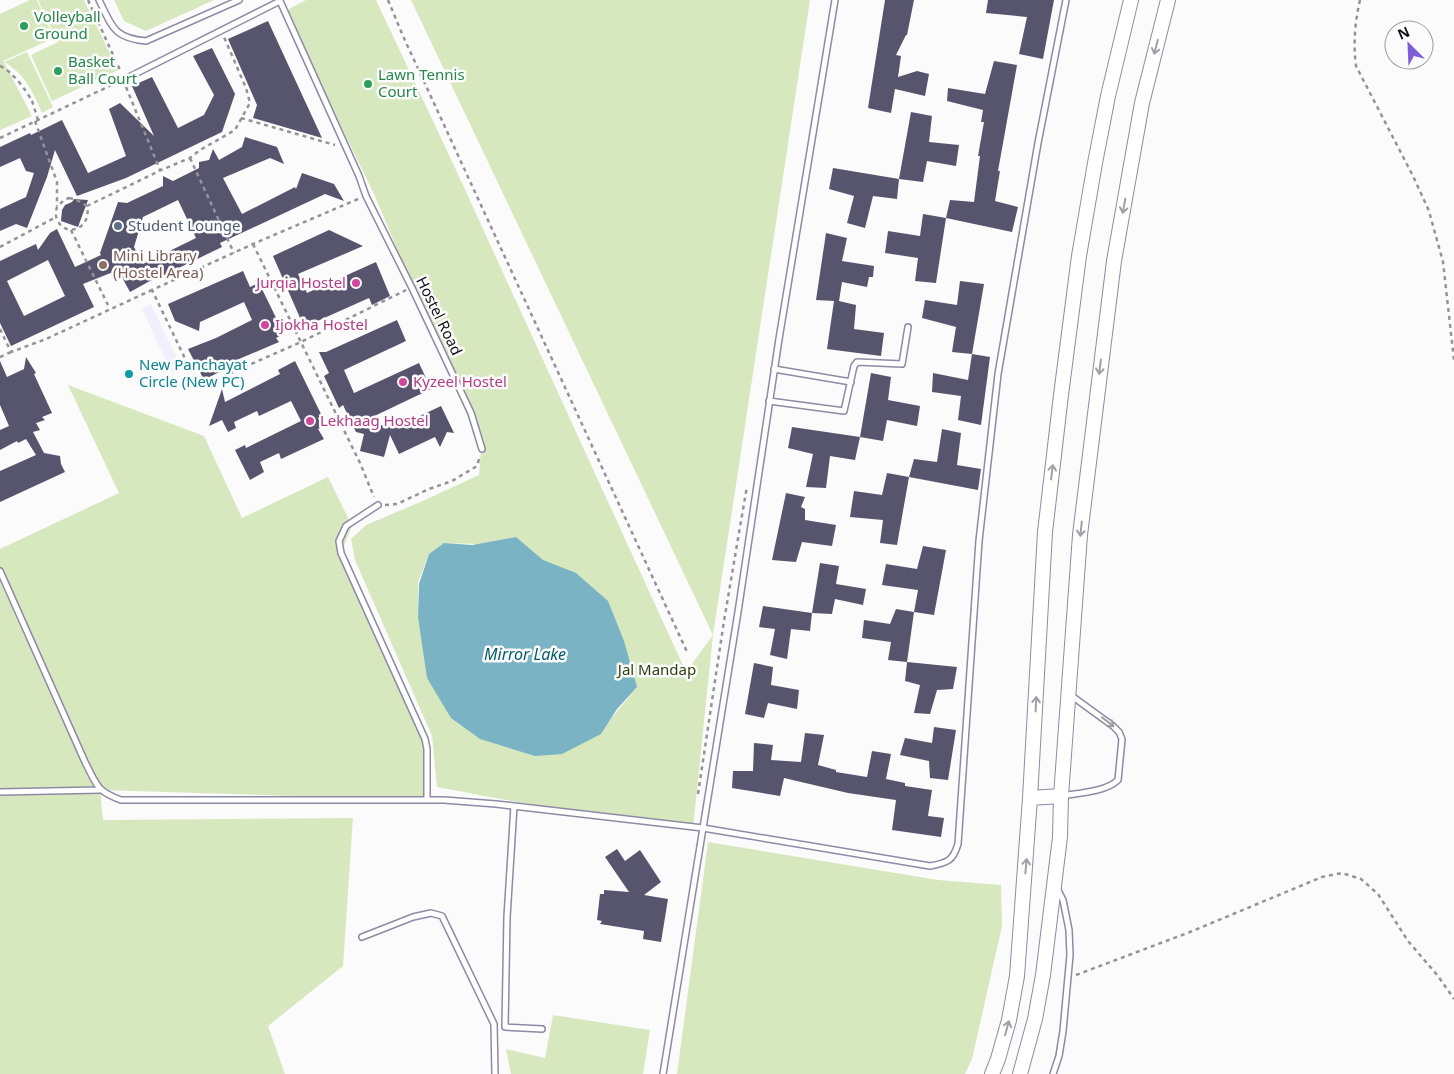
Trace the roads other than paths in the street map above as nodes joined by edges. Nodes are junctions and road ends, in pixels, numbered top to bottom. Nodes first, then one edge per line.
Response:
1 (99, 0) edge
2 (239, 0) edge
3 (835, 0) edge
4 (1066, 0) edge
5 (1131, 0) edge
6 (1168, 0) edge
7 (123, 80) road end
8 (908, 327) dead end
9 (774, 369) junction
10 (851, 382) junction
11 (769, 401) junction
12 (482, 449) road end
13 (378, 505) road end
14 (0, 571) edge
15 (1069, 693) junction
16 (100, 790) junction
17 (0, 792) edge
18 (1061, 796) junction
19 (1030, 798) junction
20 (427, 800) junction
21 (514, 806) junction
22 (703, 828) junction
23 (1055, 884) junction
24 (362, 937) dead end
25 (542, 1028) dead end
26 (495, 1074) edge
27 (663, 1074) edge
28 (992, 1074) edge
29 (1020, 1074) edge
30 (1053, 1074) edge

1 - 2 lane
3 - 9 lane
4 - 22 lane
19 -> 5 street
6 -> 15 street
7 - 12 lane, Hostel Road
8 - 10 lane
9 - 10 lane
9 - 11 lane
10 - 11 lane
11 - 22 lane
13 - 20 lane
14 - 16 lane
15 - 18 street
15 -> 18 lane
16 - 17 lane
16 - 20 lane
18 - 19 street
18 - 23 street
28 -> 19 street
20 - 21 lane
21 - 22 lane
21 - 25 lane
22 - 27 lane
23 - 29 street
23 - 30 lane
24 - 26 lane

